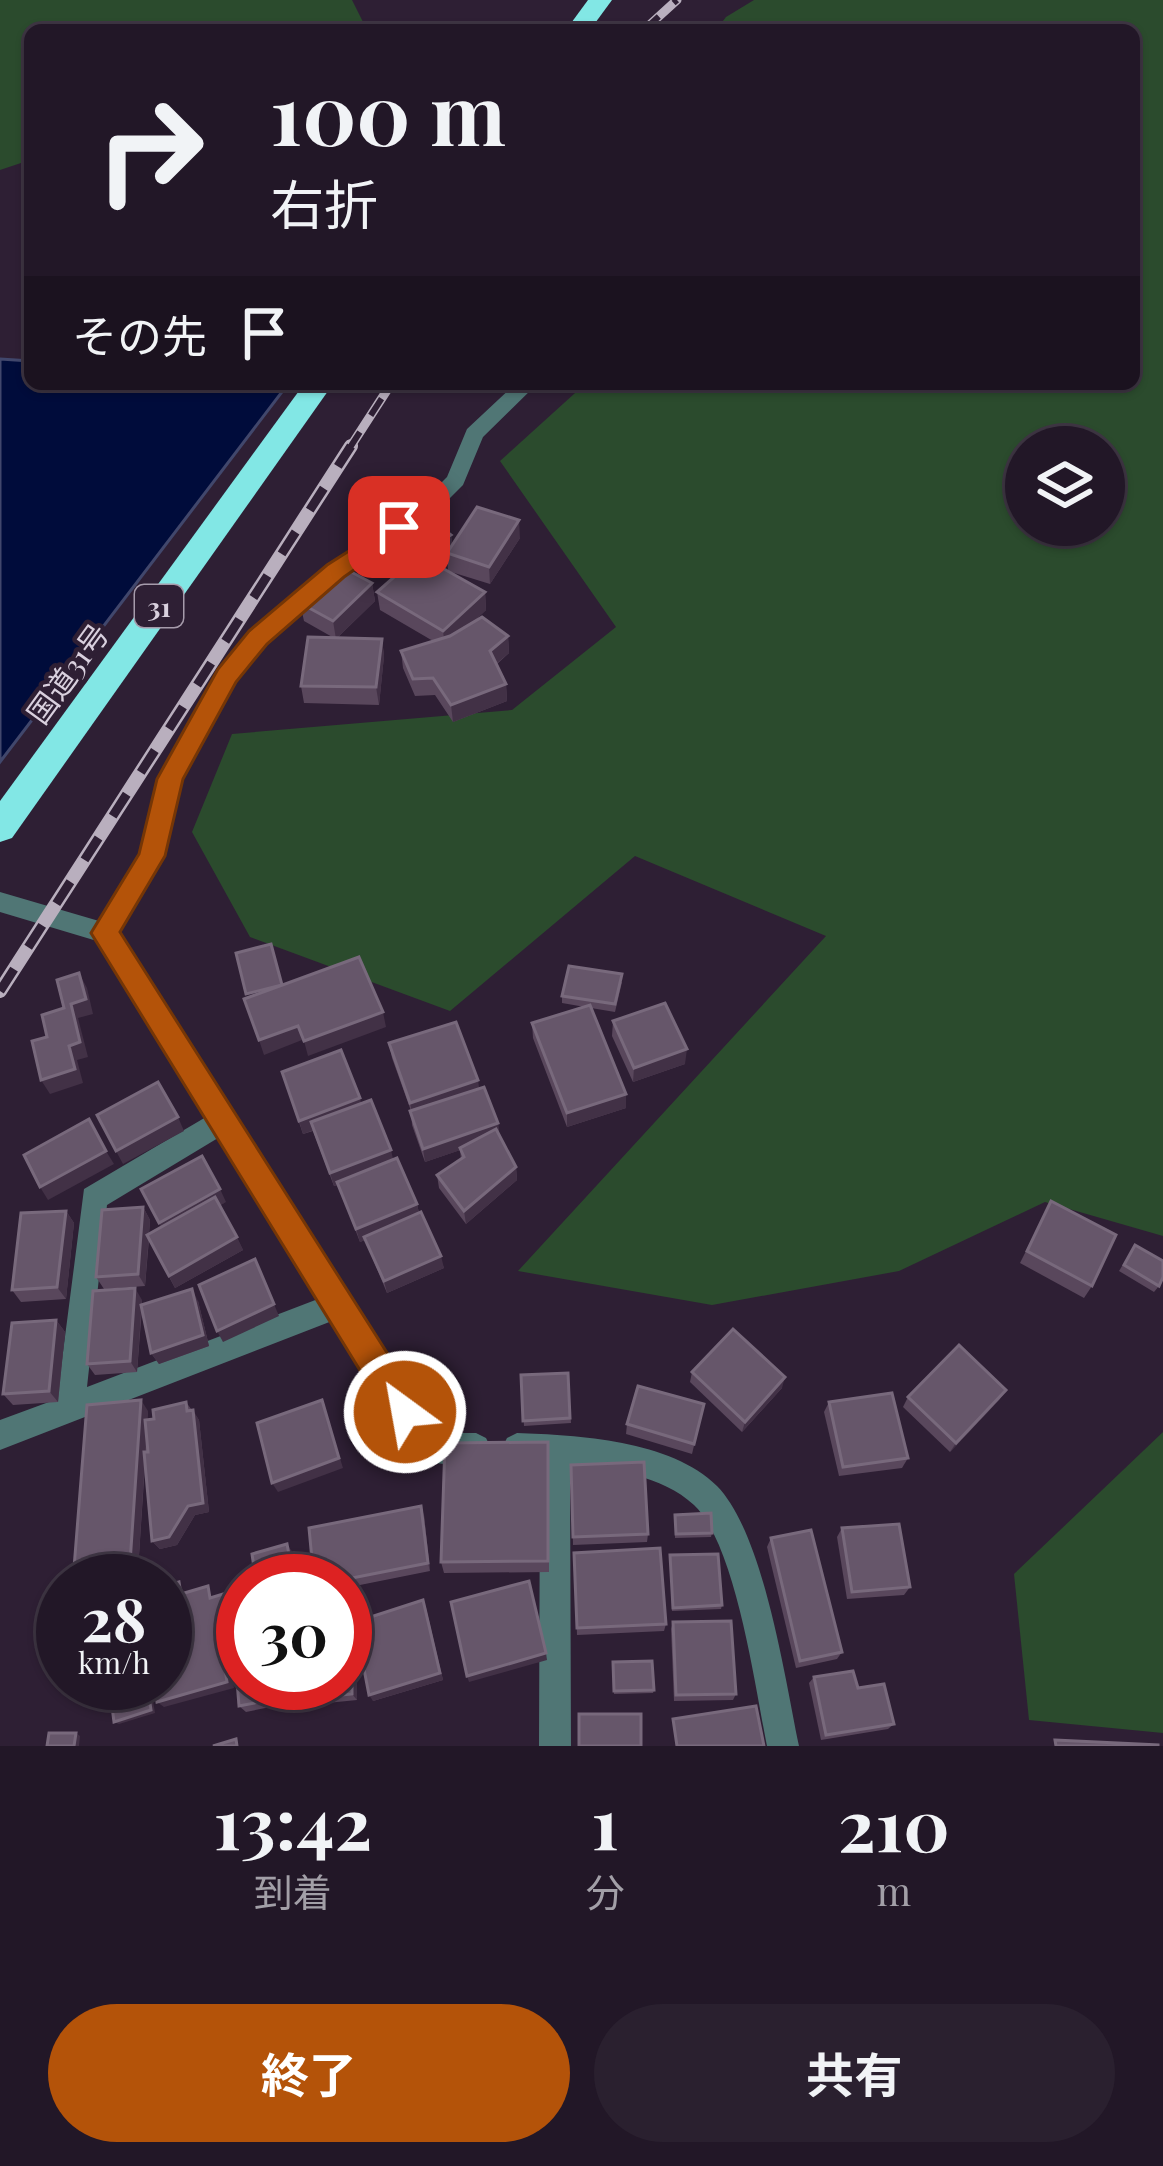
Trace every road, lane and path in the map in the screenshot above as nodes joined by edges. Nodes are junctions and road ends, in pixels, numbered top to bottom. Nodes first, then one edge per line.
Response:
1 (315, 390) edge
2 (521, 390) edge
3 (0, 828) edge
4 (0, 902) edge
5 (105, 933) junction
6 (224, 1121) junction
7 (338, 1305) junction
8 (70, 1408) junction
9 (0, 1435) edge
10 (555, 1448) junction
11 (555, 1746) edge
12 (783, 1746) edge

1 - 3 highway, 国道31号 / 31
2 - 5 street
4 - 5 street
5 - 6 street
6 - 7 street
6 - 8 street
7 - 8 street
7 - 10 street
8 - 9 street
10 - 11 street
10 - 12 street

